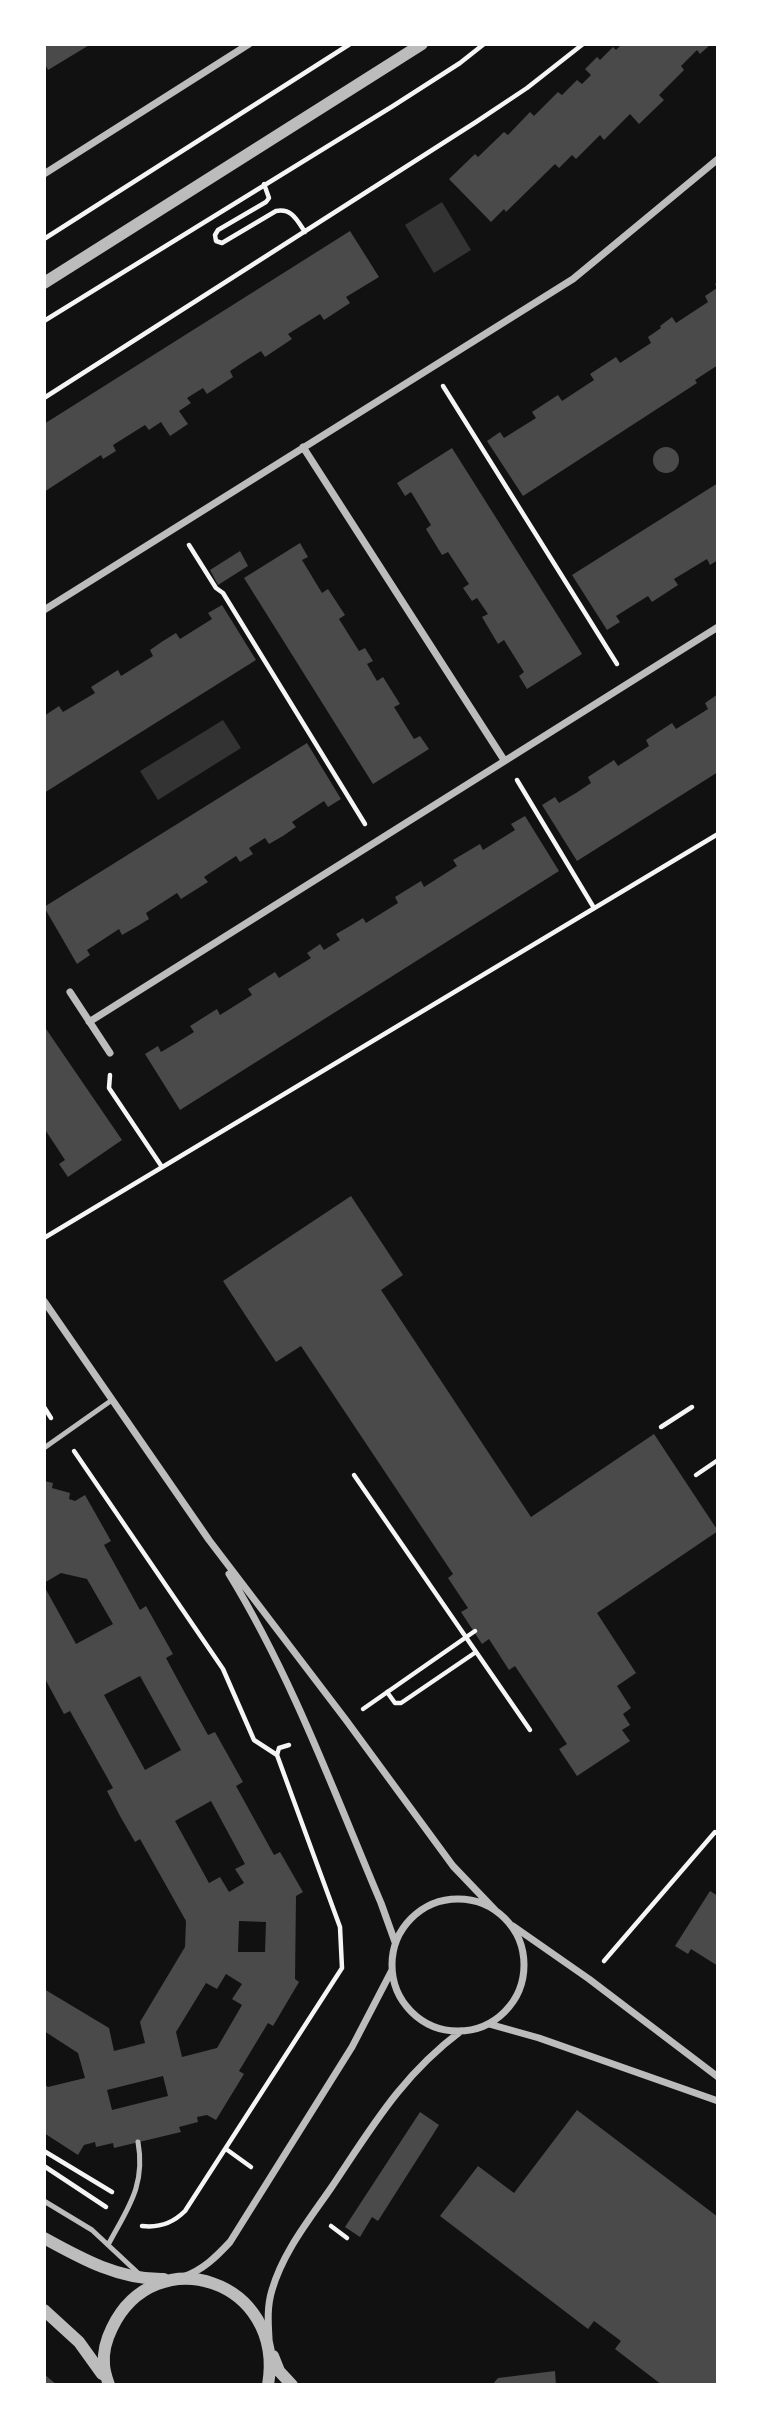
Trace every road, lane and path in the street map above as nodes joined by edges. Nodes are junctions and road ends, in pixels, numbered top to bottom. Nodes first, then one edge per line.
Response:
1 (249, 44) edge
2 (350, 44) edge
3 (422, 44) edge
4 (484, 44) edge
5 (583, 44) edge
6 (718, 159) edge
7 (44, 174) edge
8 (264, 184) junction
9 (305, 232) junction
10 (44, 239) edge
11 (44, 283) edge
12 (44, 321) edge
13 (431, 368) junction
14 (44, 398) edge
15 (303, 447) junction
16 (177, 526) junction
17 (44, 610) edge
18 (718, 627) edge
19 (629, 682) junction
20 (504, 760) junction
21 (718, 834) edge
22 (375, 841) junction
23 (594, 908) junction
24 (70, 992) dead end
25 (89, 1022) junction
26 (110, 1054) joint
27 (162, 1167) junction
28 (44, 1238) edge
29 (44, 1301) edge
30 (112, 1400) junction
31 (44, 1407) edge
32 (692, 1407) dead end
33 (661, 1427) dead end
34 (63, 1435) junction
35 (44, 1447) edge
36 (718, 1460) edge
37 (354, 1475) dead end
38 (696, 1475) dead end
39 (209, 1540) junction
40 (475, 1631) dead end
41 (466, 1637) junction
42 (476, 1651) junction
43 (387, 1692) junction
44 (346, 1720) junction
45 (530, 1730) dead end
46 (311, 1737) junction
47 (277, 1755) junction
48 (717, 1831) edge
49 (495, 1910) junction
50 (509, 1924) junction
51 (395, 1942) junction
52 (392, 1969) junction
53 (589, 1979) junction
54 (489, 2024) junction
55 (461, 2031) junction
56 (718, 2077) edge
57 (718, 2101) edge
58 (138, 2142) dead end
59 (44, 2151) edge
60 (44, 2166) edge
61 (44, 2201) edge
62 (120, 2215) junction
63 (44, 2238) edge
64 (108, 2245) junction
65 (175, 2279) junction
66 (44, 2310) edge
67 (269, 2343) junction
68 (108, 2385) edge
69 (268, 2385) edge
70 (292, 2385) edge

1 - 7 street
2 - 10 path
3 - 11 street
4 - 8 path
5 - 9 path
6 - 13 street
8 - 9 path
8 - 12 path
9 - 14 path
13 - 15 street
13 - 19 path
15 - 16 street
15 - 20 street
16 - 17 street
16 - 22 path
18 - 19 street
19 - 20 street
20 - 22 street
20 - 23 path
21 - 23 path
22 - 25 street
23 - 27 path
24 - 25 street
25 - 26 street
26 - 27 path
27 - 28 path
29 - 30 street
30 - 34 lane
30 - 39 street
31 - 34 path
32 - 33 path
34 - 35 lane
34 - 47 path
36 - 38 path
37 - 41 path
39 - 44 street
39 - 46 street
40 - 41 path
41 - 42 path
41 - 43 path
42 - 43 path
42 - 45 path
43 - 44 path
44 - 49 street
46 - 47 path
46 - 51 street
47 - 62 path
48 - 53 path
49 - 50 street
49 - 51 street
50 - 53 street
50 - 54 street
51 - 52 street
52 - 55 street
52 - 65 street
53 - 56 street
54 - 55 street
54 - 57 street
55 - 67 street
58 - 62 lane
59 - 62 path
60 - 62 path
61 - 64 lane
62 - 64 lane
63 - 65 street
64 - 65 lane
65 - 67 street
65 - 68 street
66 - 68 street
67 - 69 street
67 - 70 street

